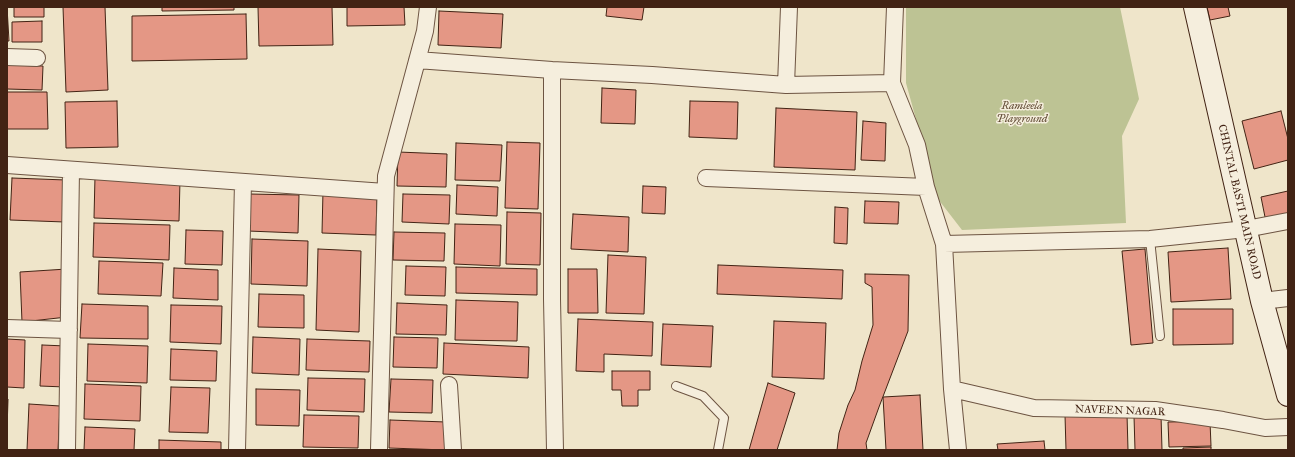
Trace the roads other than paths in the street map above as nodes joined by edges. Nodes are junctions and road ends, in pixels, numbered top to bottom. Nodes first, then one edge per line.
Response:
1 (428, 7) edge
2 (789, 7) edge
3 (895, 7) edge
4 (1195, 7) edge
5 (7, 57) edge
6 (37, 58) dead end
7 (417, 60) junction
8 (552, 70) junction
9 (892, 83) junction
10 (786, 85) junction
11 (7, 165) edge
12 (71, 170) junction
13 (706, 178) dead end
14 (243, 182) junction
15 (926, 187) junction
16 (385, 192) junction
17 (1288, 221) edge
18 (1246, 229) junction
19 (1150, 239) junction
20 (944, 244) junction
21 (1288, 298) edge
22 (1262, 301) junction
23 (7, 328) edge
24 (69, 330) junction
25 (1160, 336) dead end
26 (450, 385) dead end
27 (676, 386) dead end
28 (952, 389) junction
29 (1288, 395) edge
30 (1288, 427) edge
31 (67, 450) edge
32 (237, 450) edge
33 (380, 450) edge
34 (452, 450) edge
35 (555, 450) edge
36 (718, 450) edge
37 (958, 450) edge

1 - 7 street
2 - 10 street
3 - 9 street
4 - 18 street, CHINTAL BASTI MAIN ROAD
5 - 6 street
7 - 8 street
7 - 16 street
8 - 10 street
8 - 35 street
9 - 10 street
9 - 15 street
11 - 12 street
12 - 14 street
12 - 24 street
13 - 15 street
14 - 16 street
14 - 32 street
15 - 20 street
16 - 33 street
17 - 18 street
18 - 19 street
18 - 22 street, CHINTAL BASTI MAIN ROAD
19 - 20 street
19 - 25 lane
20 - 28 street
21 - 22 street
22 - 29 street, CHINTAL BASTI MAIN ROAD
23 - 24 street
24 - 31 street
26 - 34 street
27 - 36 lane
28 - 30 street, NAVEEN NAGAR
28 - 37 street

